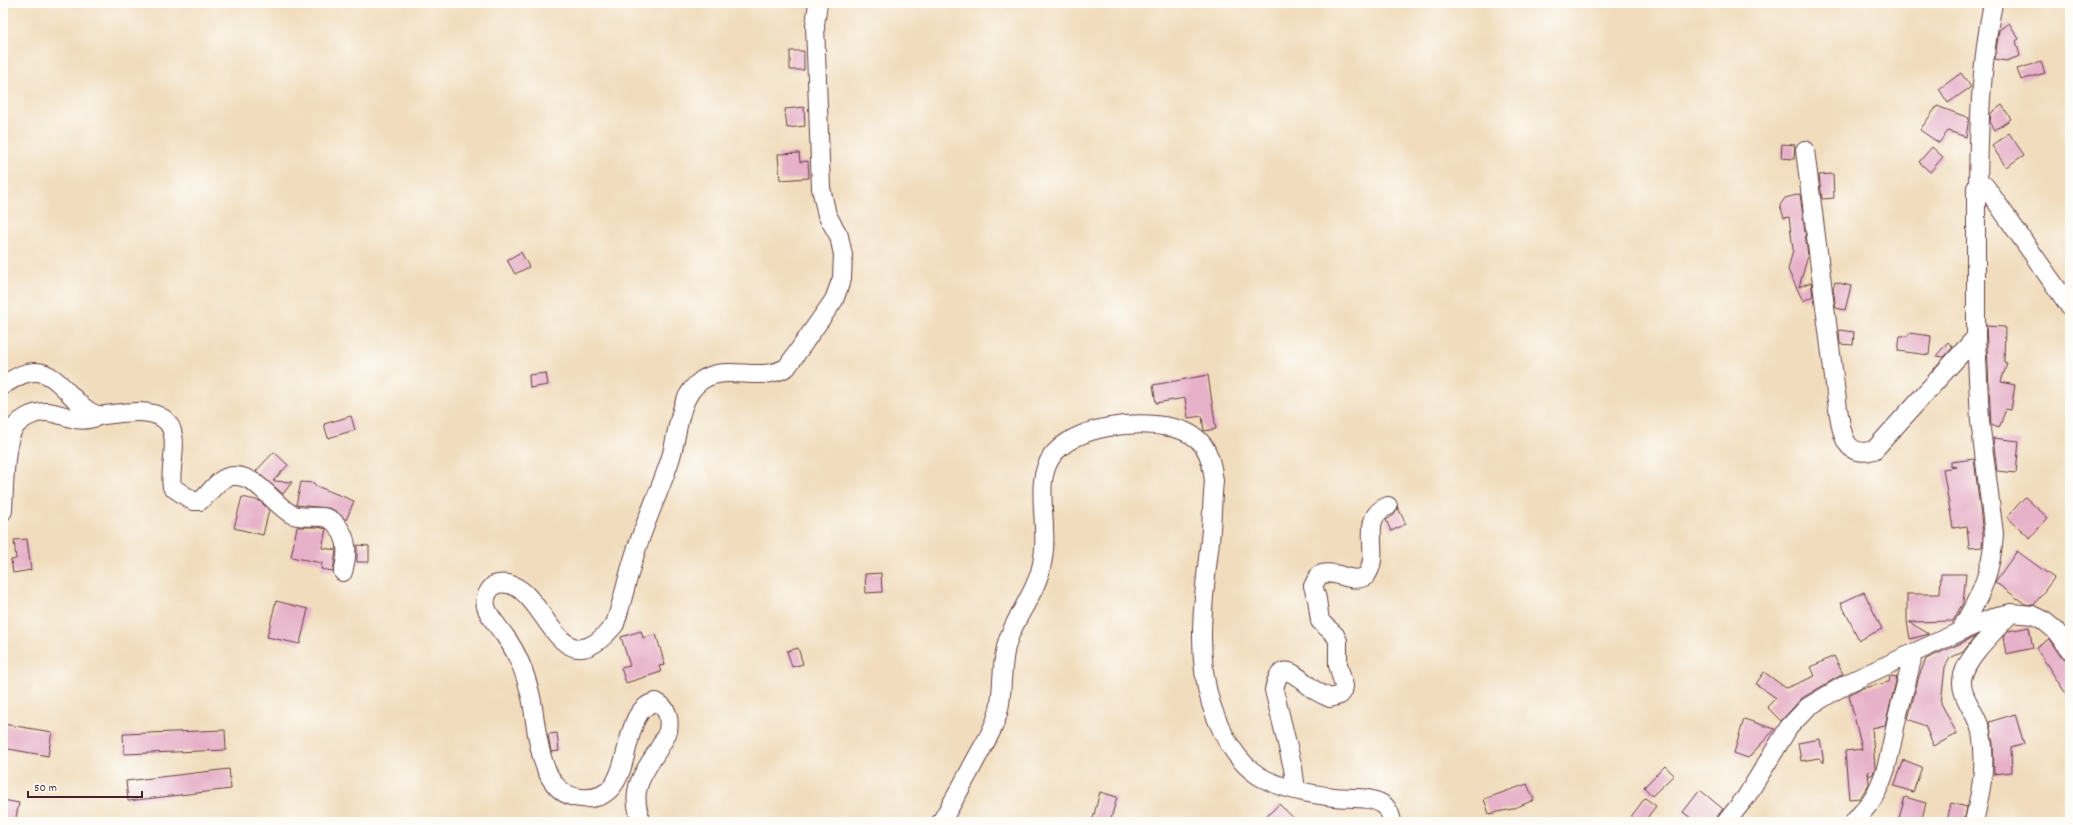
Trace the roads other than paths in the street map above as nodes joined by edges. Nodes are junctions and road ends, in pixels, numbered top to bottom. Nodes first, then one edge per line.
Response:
1 (818, 3) edge
2 (1993, 3) edge
3 (1805, 150) dead end
4 (1978, 184) junction
5 (2070, 307) edge
6 (1976, 337) junction
7 (3, 385) edge
8 (99, 416) junction
9 (1388, 506) dead end
10 (3, 511) edge
11 (344, 572) dead end
12 (2011, 613) junction
13 (2062, 631) edge
14 (1959, 632) junction
15 (2070, 650) edge
16 (1913, 654) junction
17 (1296, 790) junction
18 (642, 822) edge
19 (941, 822) edge
20 (1392, 822) edge
21 (1726, 822) edge
22 (1854, 822) edge
23 (1974, 822) edge

1 - 18 street
2 - 4 street
3 - 6 street
4 - 5 street
4 - 6 street
6 - 14 street
7 - 8 street
8 - 10 street
8 - 11 street
9 - 17 street
12 - 13 street
12 - 14 street
12 - 23 street
13 - 15 street
14 - 16 street
16 - 21 street
16 - 22 street
17 - 19 street
17 - 20 street

